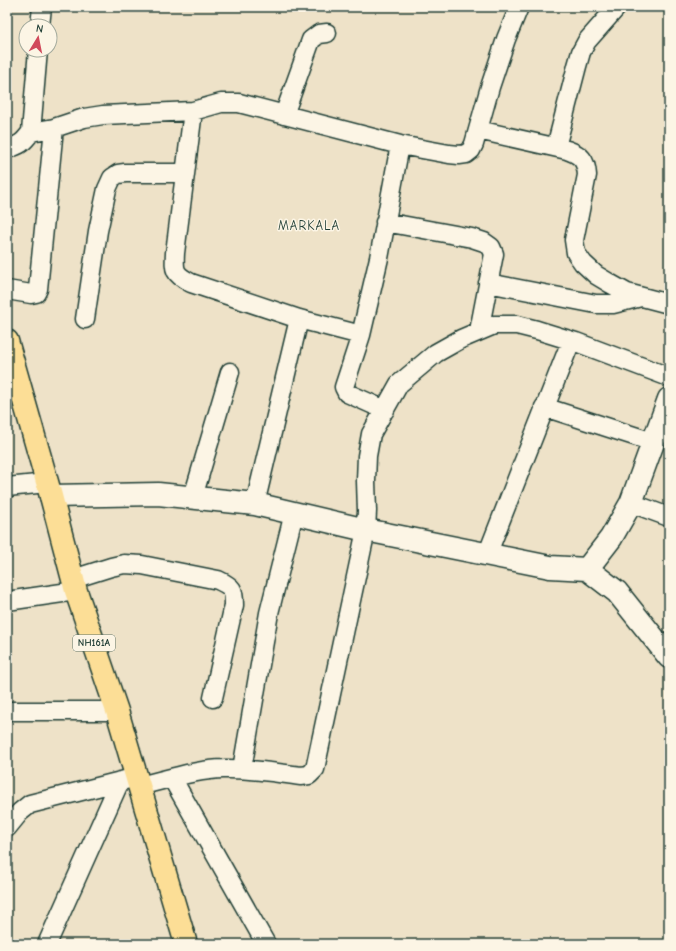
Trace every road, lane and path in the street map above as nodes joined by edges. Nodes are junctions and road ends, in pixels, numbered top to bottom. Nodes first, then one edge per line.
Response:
1 (42, 7) edge
2 (519, 7) edge
3 (617, 7) edge
4 (41, 18) edge
5 (328, 33) dead end
6 (37, 58) edge
7 (193, 111) junction
8 (284, 115) junction
9 (54, 128) junction
10 (478, 130) junction
11 (31, 132) junction
12 (400, 145) junction
13 (556, 147) junction
14 (7, 149) edge
15 (185, 173) junction
16 (386, 222) junction
17 (488, 283) junction
18 (7, 290) edge
19 (642, 297) junction
20 (669, 304) edge
21 (85, 319) dead end
22 (299, 319) junction
23 (479, 332) junction
24 (361, 335) junction
25 (7, 341) edge
26 (571, 341) junction
27 (230, 372) dead end
28 (669, 377) edge
29 (669, 399) edge
30 (544, 407) junction
31 (385, 410) junction
32 (653, 442) junction
33 (7, 487) edge
34 (49, 489) junction
35 (193, 498) junction
36 (632, 503) junction
37 (255, 504) junction
38 (294, 513) junction
39 (669, 517) edge
40 (366, 530) junction
41 (487, 555) junction
42 (587, 569) junction
43 (74, 585) junction
44 (7, 601) edge
45 (669, 657) edge
46 (213, 698) dead end
47 (7, 711) edge
48 (117, 711) junction
49 (242, 769) junction
50 (172, 778) junction
51 (132, 782) junction
52 (7, 828) edge
53 (47, 944) edge
54 (186, 944) edge
55 (266, 944) edge

1 - 4 street
2 - 10 street
3 - 13 street
5 - 8 street
6 - 11 street
7 - 8 street
7 - 9 street
7 - 15 street
8 - 12 street
9 - 11 street
9 - 18 street
10 - 12 street
10 - 13 street
11 - 14 street
12 - 16 street
13 - 19 street
15 - 21 street
15 - 22 street
16 - 17 street
16 - 24 street
17 - 19 street
17 - 23 street
19 - 20 street
22 - 24 street
22 - 37 street
23 - 26 street
23 - 31 street
24 - 31 street
25 - 34 highway, NH161A
26 - 28 street
26 - 30 street
27 - 35 street
29 - 32 street
30 - 32 street
30 - 41 street
31 - 40 street
32 - 36 street
33 - 34 street
34 - 35 street
34 - 43 highway, NH161A
35 - 37 street
36 - 39 street
36 - 42 street
37 - 38 street
38 - 40 street
38 - 49 street
40 - 41 street
40 - 49 street
41 - 42 street
42 - 45 street
43 - 44 street
43 - 46 street
43 - 48 highway, NH161A
47 - 48 street
48 - 51 highway, NH161A
49 - 50 street
50 - 51 street
50 - 55 street
51 - 52 street
51 - 53 street
51 - 54 highway, NH161A

